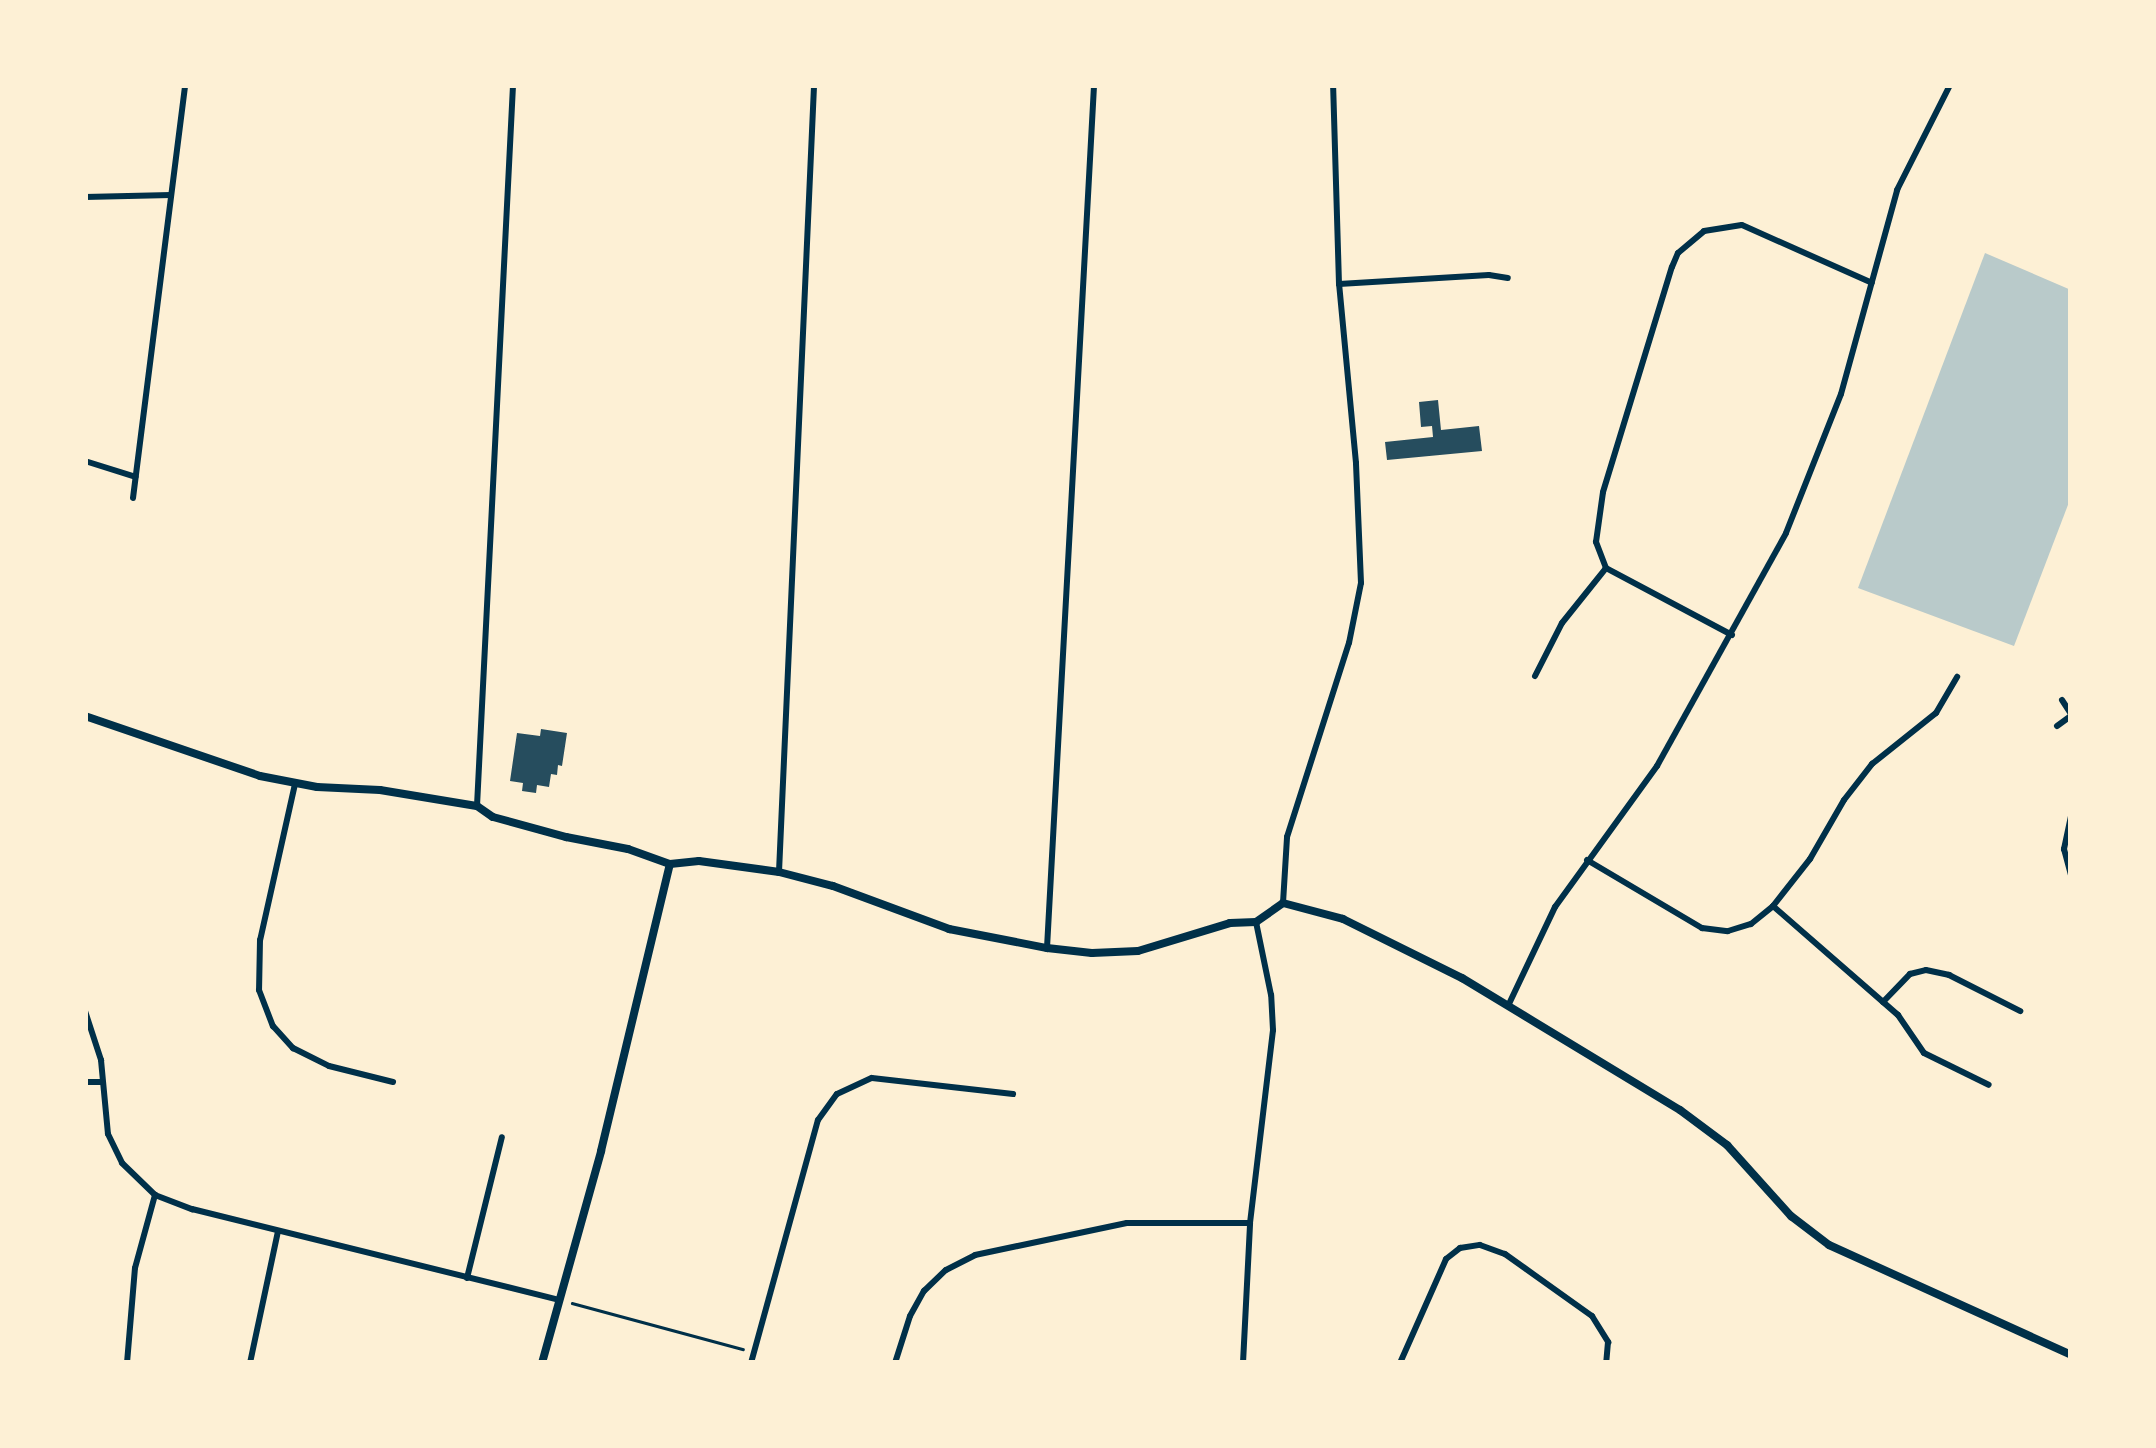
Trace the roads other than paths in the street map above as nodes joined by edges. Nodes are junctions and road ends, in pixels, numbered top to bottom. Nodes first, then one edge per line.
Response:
1 (185, 85) edge
2 (513, 85) edge
3 (814, 85) edge
4 (1094, 85) edge
5 (1334, 85) edge
6 (1950, 85) edge
7 (171, 195) junction
8 (85, 197) edge
9 (1508, 278) dead end
10 (1872, 283) junction
11 (1338, 284) junction
12 (85, 461) edge
13 (136, 477) junction
14 (133, 498) dead end
15 (1606, 568) junction
16 (1732, 635) junction
17 (1535, 676) dead end
18 (1958, 677) dead end
19 (2062, 700) dead end
20 (2071, 715) edge
21 (85, 716) edge
22 (2057, 726) dead end
23 (295, 784) junction
24 (477, 806) junction
25 (2071, 816) edge
26 (1587, 860) junction
27 (670, 864) junction
28 (779, 872) junction
29 (2071, 876) edge
30 (1284, 903) junction
31 (1772, 906) junction
32 (1256, 922) junction
33 (1048, 948) junction
34 (1883, 1002) junction
35 (1508, 1006) junction
36 (2020, 1011) dead end
37 (85, 1012) edge
38 (85, 1082) edge
39 (102, 1082) junction
40 (393, 1082) dead end
41 (1989, 1086) dead end
42 (1012, 1094) dead end
43 (502, 1138) dead end
44 (155, 1195) junction
45 (1250, 1222) junction
46 (278, 1231) junction
47 (467, 1278) junction
48 (562, 1300) junction
49 (2071, 1355) edge
50 (127, 1363) edge
51 (250, 1363) edge
52 (542, 1363) edge
53 (751, 1363) edge
54 (895, 1363) edge
55 (1243, 1363) edge
56 (1400, 1363) edge
57 (1606, 1363) edge

1 - 7 street
2 - 24 street
3 - 28 street
4 - 33 street
5 - 11 street
6 - 10 street
7 - 8 street
7 - 13 street
9 - 11 street
10 - 15 street
10 - 16 street
11 - 30 street
12 - 13 street
13 - 14 street
15 - 16 street
15 - 17 street
16 - 26 street
18 - 31 street
19 - 20 street
20 - 22 street
21 - 23 street
23 - 24 street
23 - 40 street
24 - 27 street
25 - 29 street
26 - 31 street
26 - 35 street
27 - 28 street
27 - 48 street
28 - 33 street
30 - 32 street
30 - 35 street
31 - 34 street
32 - 33 street
32 - 45 street
34 - 36 street
34 - 41 street
35 - 49 street
37 - 39 street
38 - 39 street
39 - 44 street
42 - 53 street
43 - 47 street
44 - 46 street
44 - 50 street
45 - 54 street
45 - 55 street
46 - 47 street
46 - 51 street
47 - 48 street
48 - 52 street
56 - 57 street

